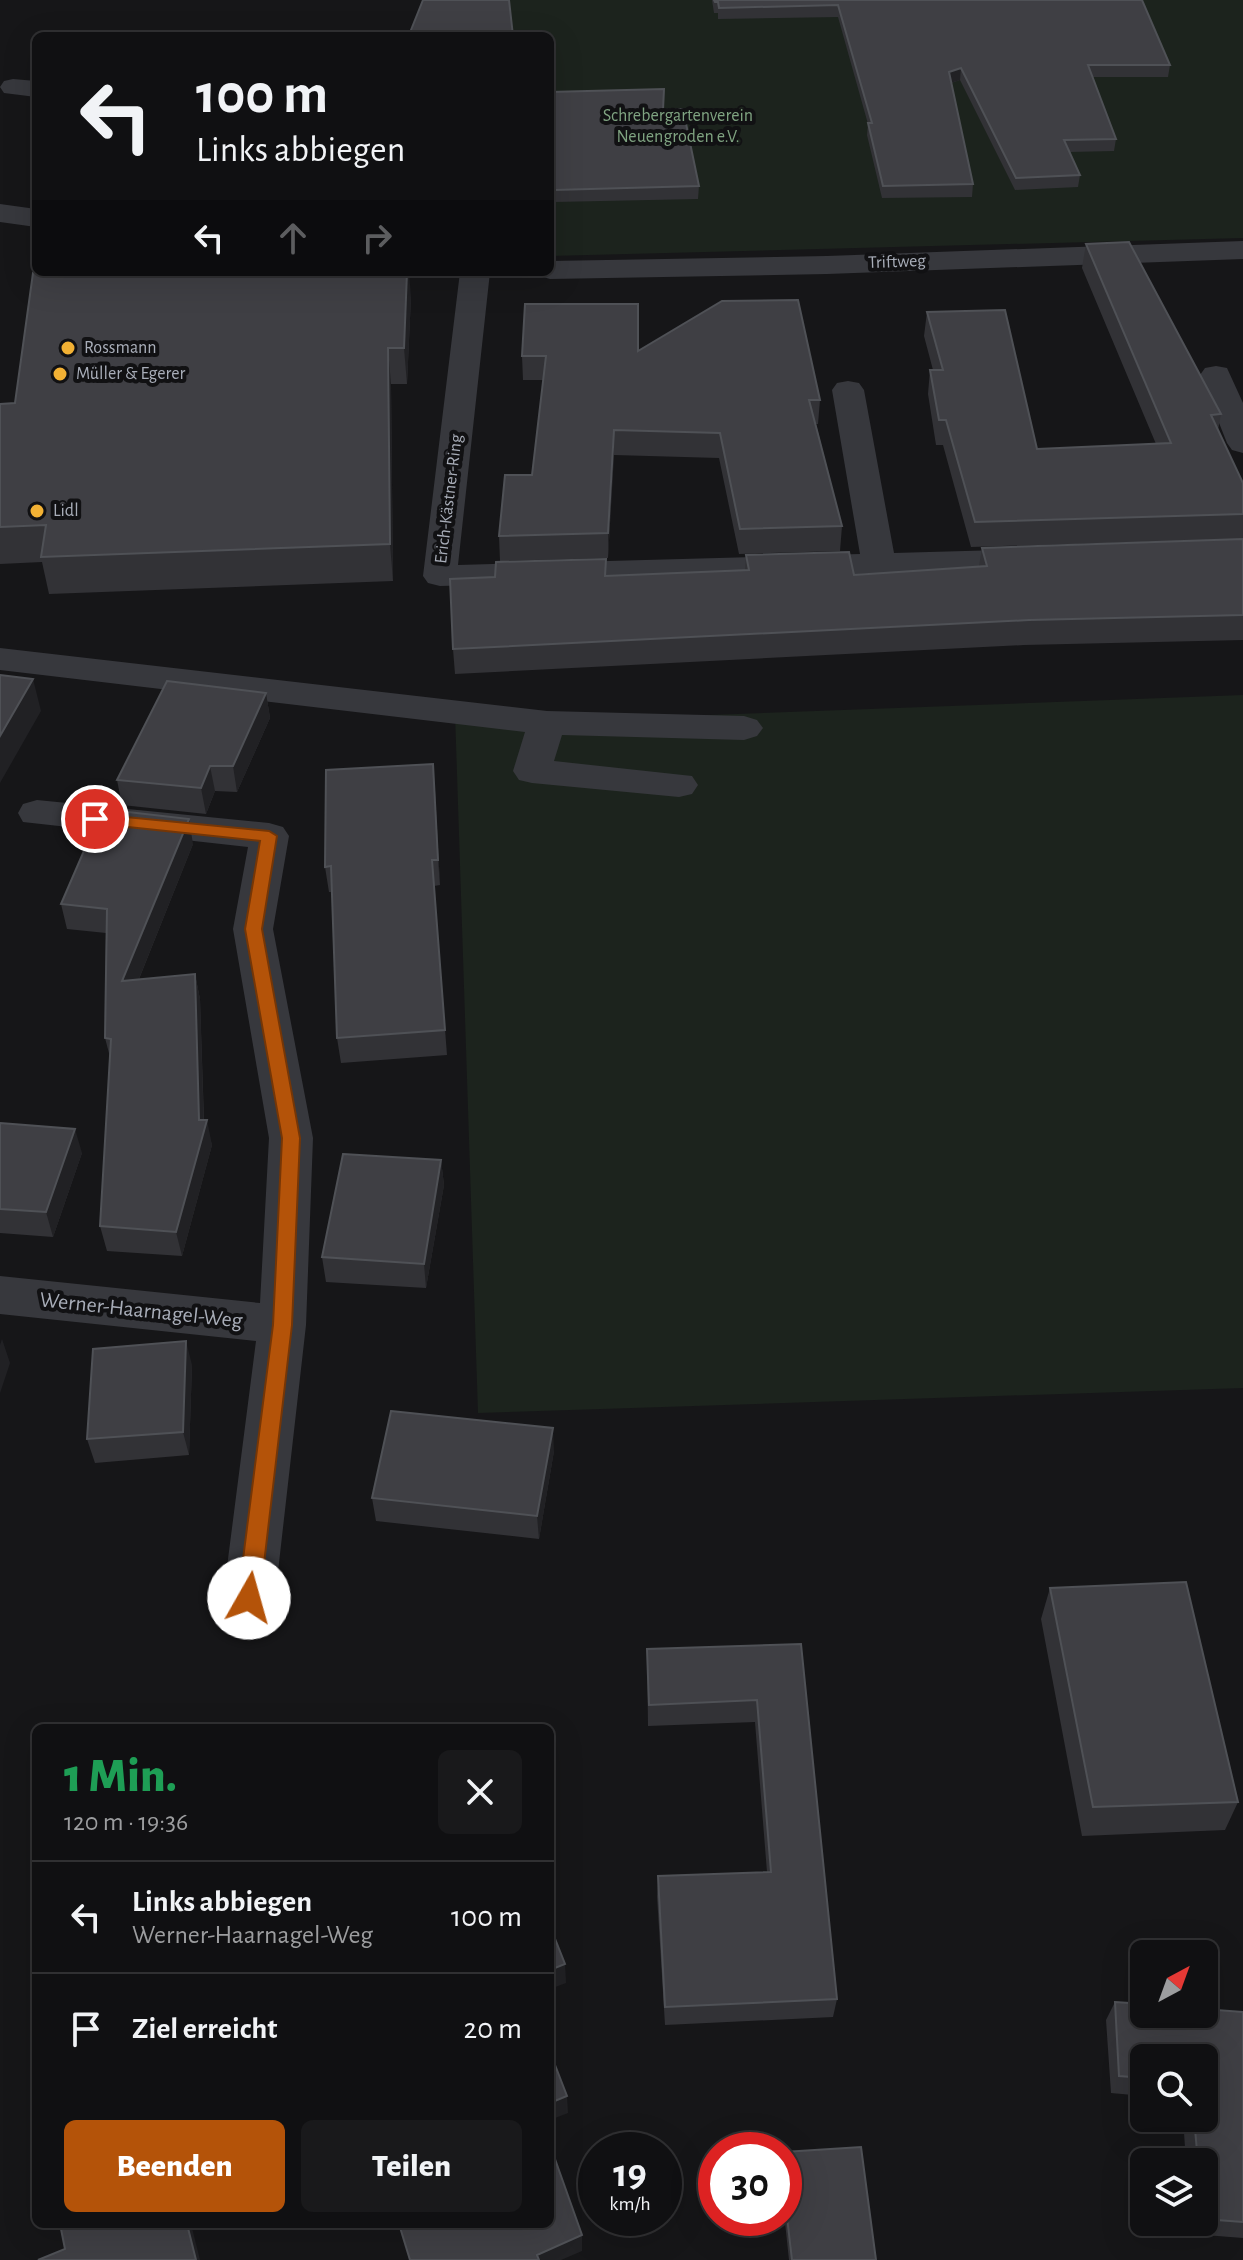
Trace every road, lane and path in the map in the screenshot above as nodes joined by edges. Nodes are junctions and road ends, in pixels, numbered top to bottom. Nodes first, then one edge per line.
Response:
1 (32, 212) edge
2 (0, 213) edge
3 (1243, 250) edge
4 (554, 270) edge
5 (475, 276) edge
6 (1216, 375) dead end
7 (848, 390) dead end
8 (1243, 443) edge
9 (1069, 558) edge
10 (879, 564) junction
11 (0, 659) edge
12 (547, 723) junction
13 (744, 728) dead end
14 (679, 785) dead end
15 (37, 813) dead end
16 (0, 1295) edge
17 (282, 1325) junction
18 (249, 1598) dead end

1 - 2 street
3 - 4 street, Triftweg
5 - 10 street, Erich-Kästner-Ring
6 - 8 street
7 - 10 street
9 - 10 street, Erich-Kästner-Ring
11 - 12 street
12 - 13 street
12 - 14 street
15 - 17 street
16 - 17 street, Werner-Haarnagel-Weg
17 - 18 street

